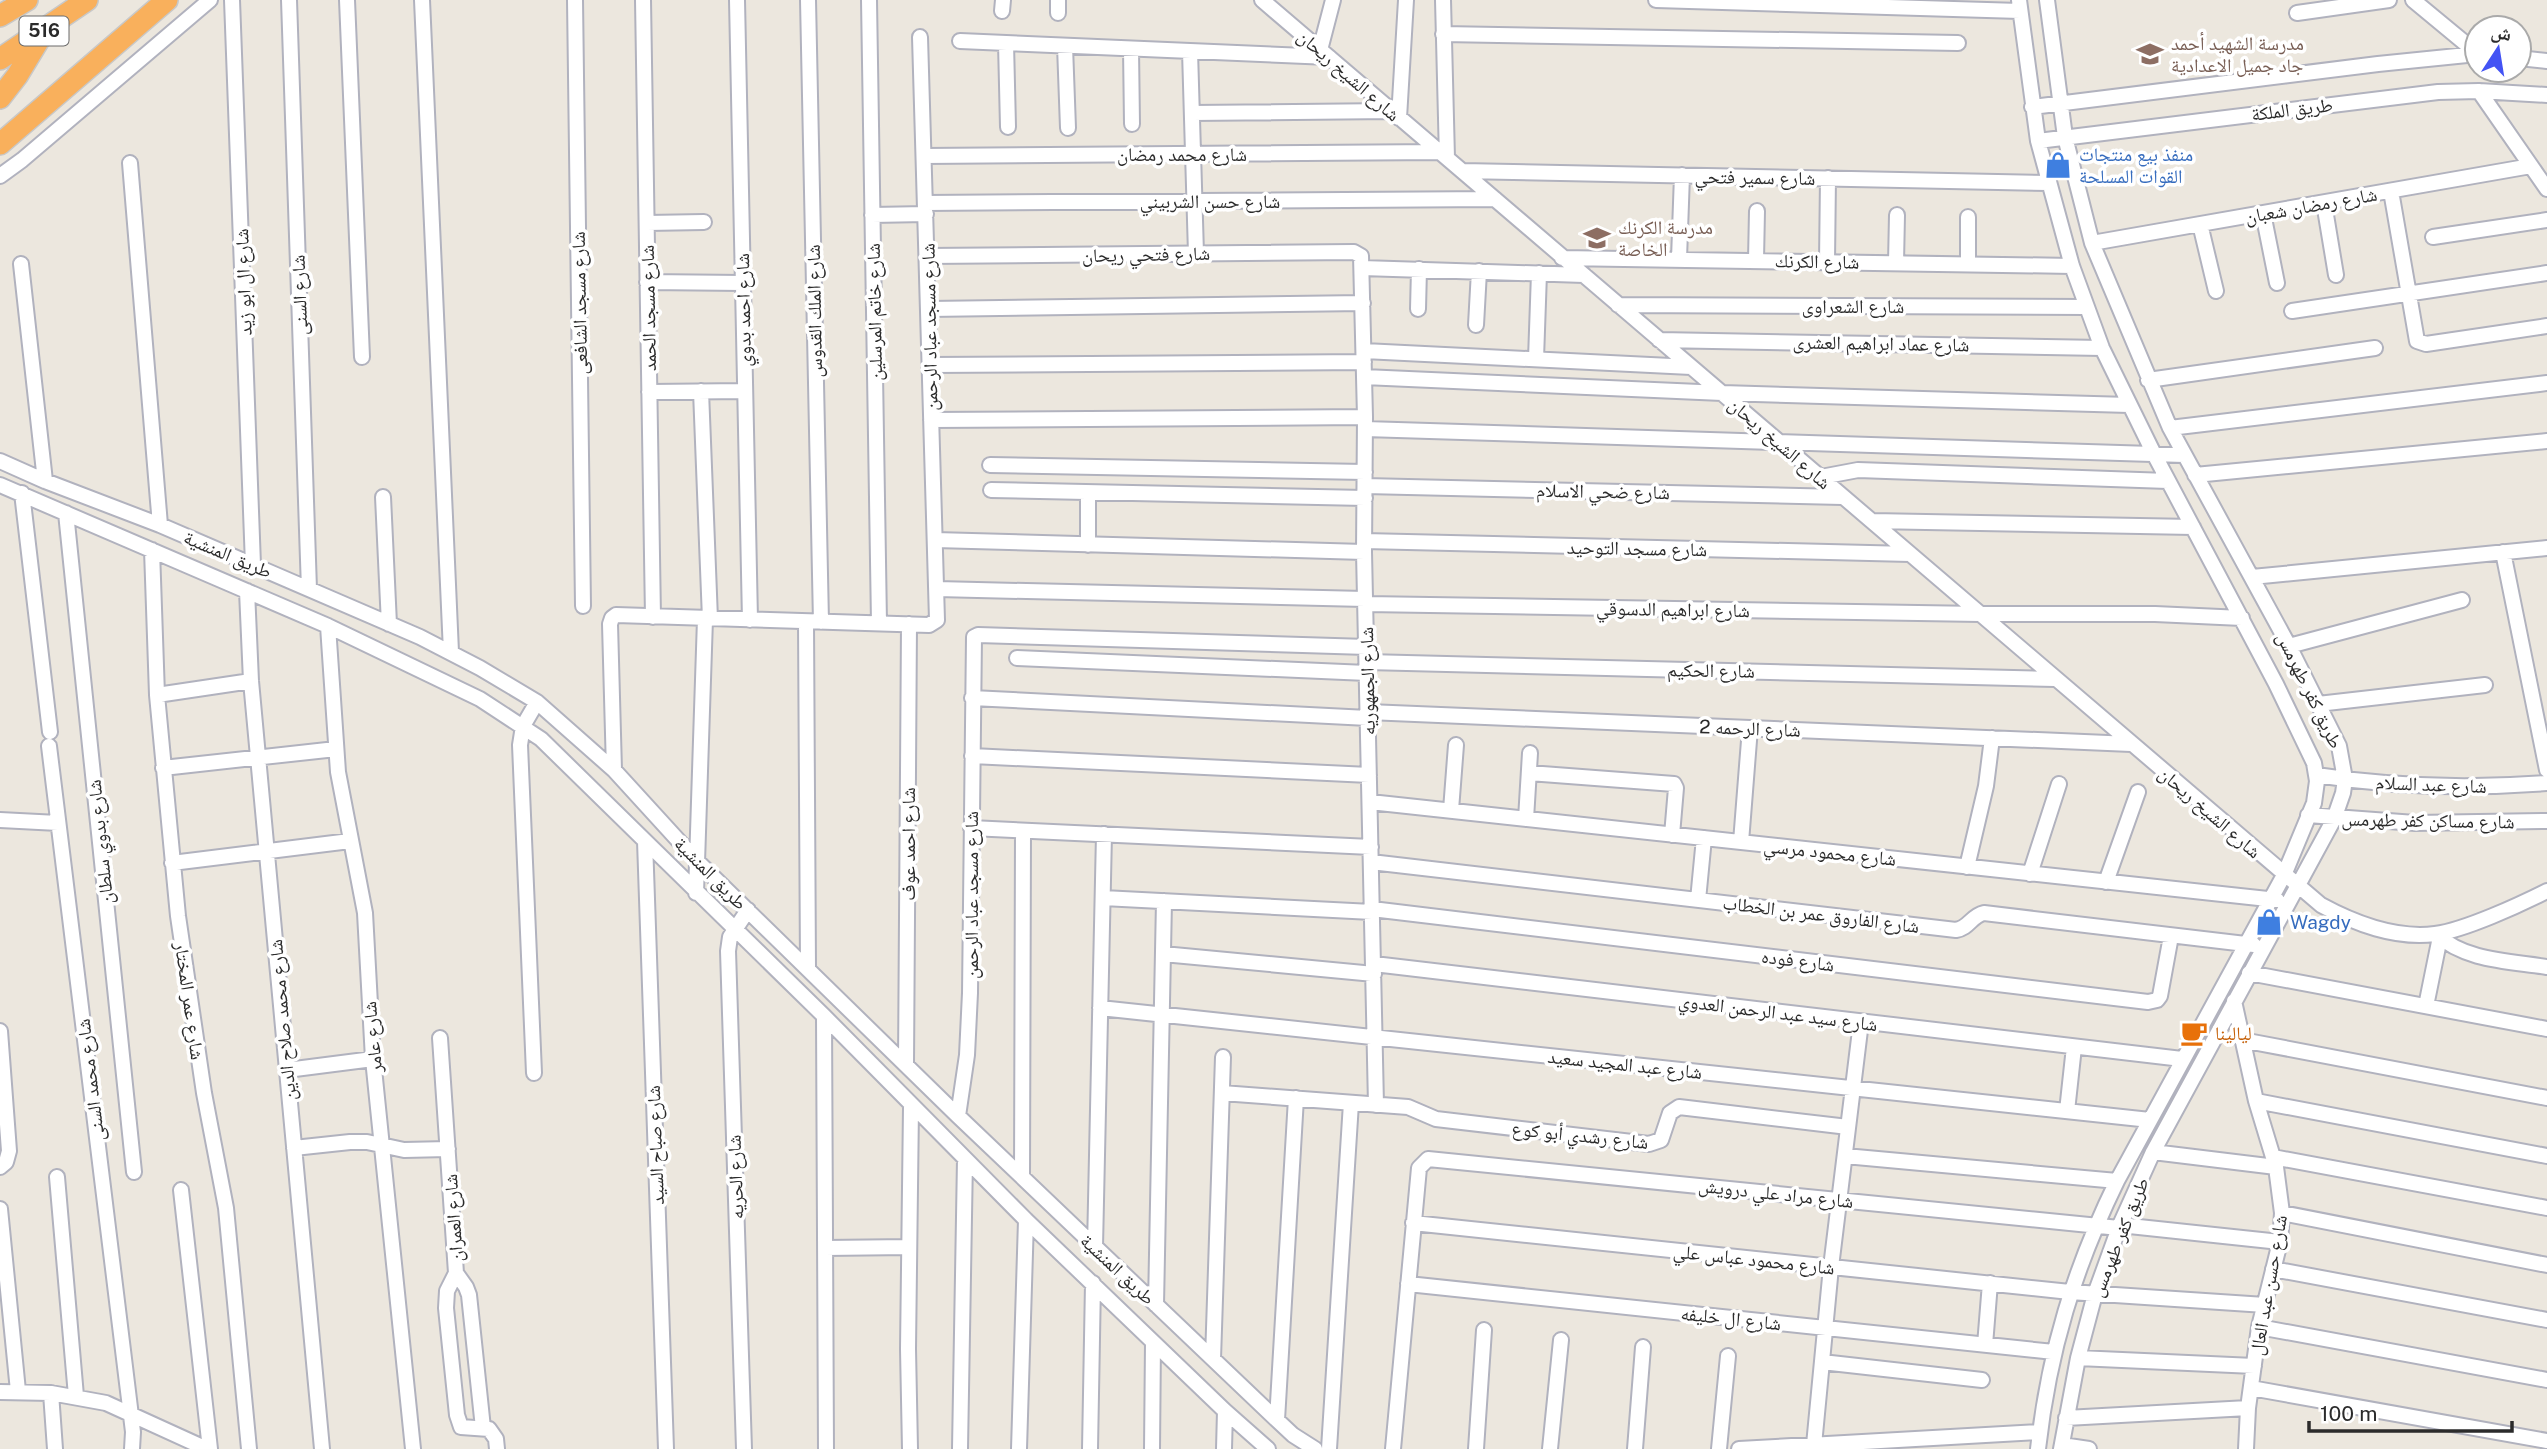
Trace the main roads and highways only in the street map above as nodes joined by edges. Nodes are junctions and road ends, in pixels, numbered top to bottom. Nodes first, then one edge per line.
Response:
1 (27, 0) edge
2 (87, 0) edge
3 (166, 0) edge
4 (0, 16) edge
5 (44, 31) junction
6 (0, 59) edge
7 (0, 98) edge
8 (0, 144) edge

1 - 4 highway, 516
2 - 5 highway, 516
3 - 8 highway
5 - 6 highway, 516
5 - 7 highway

